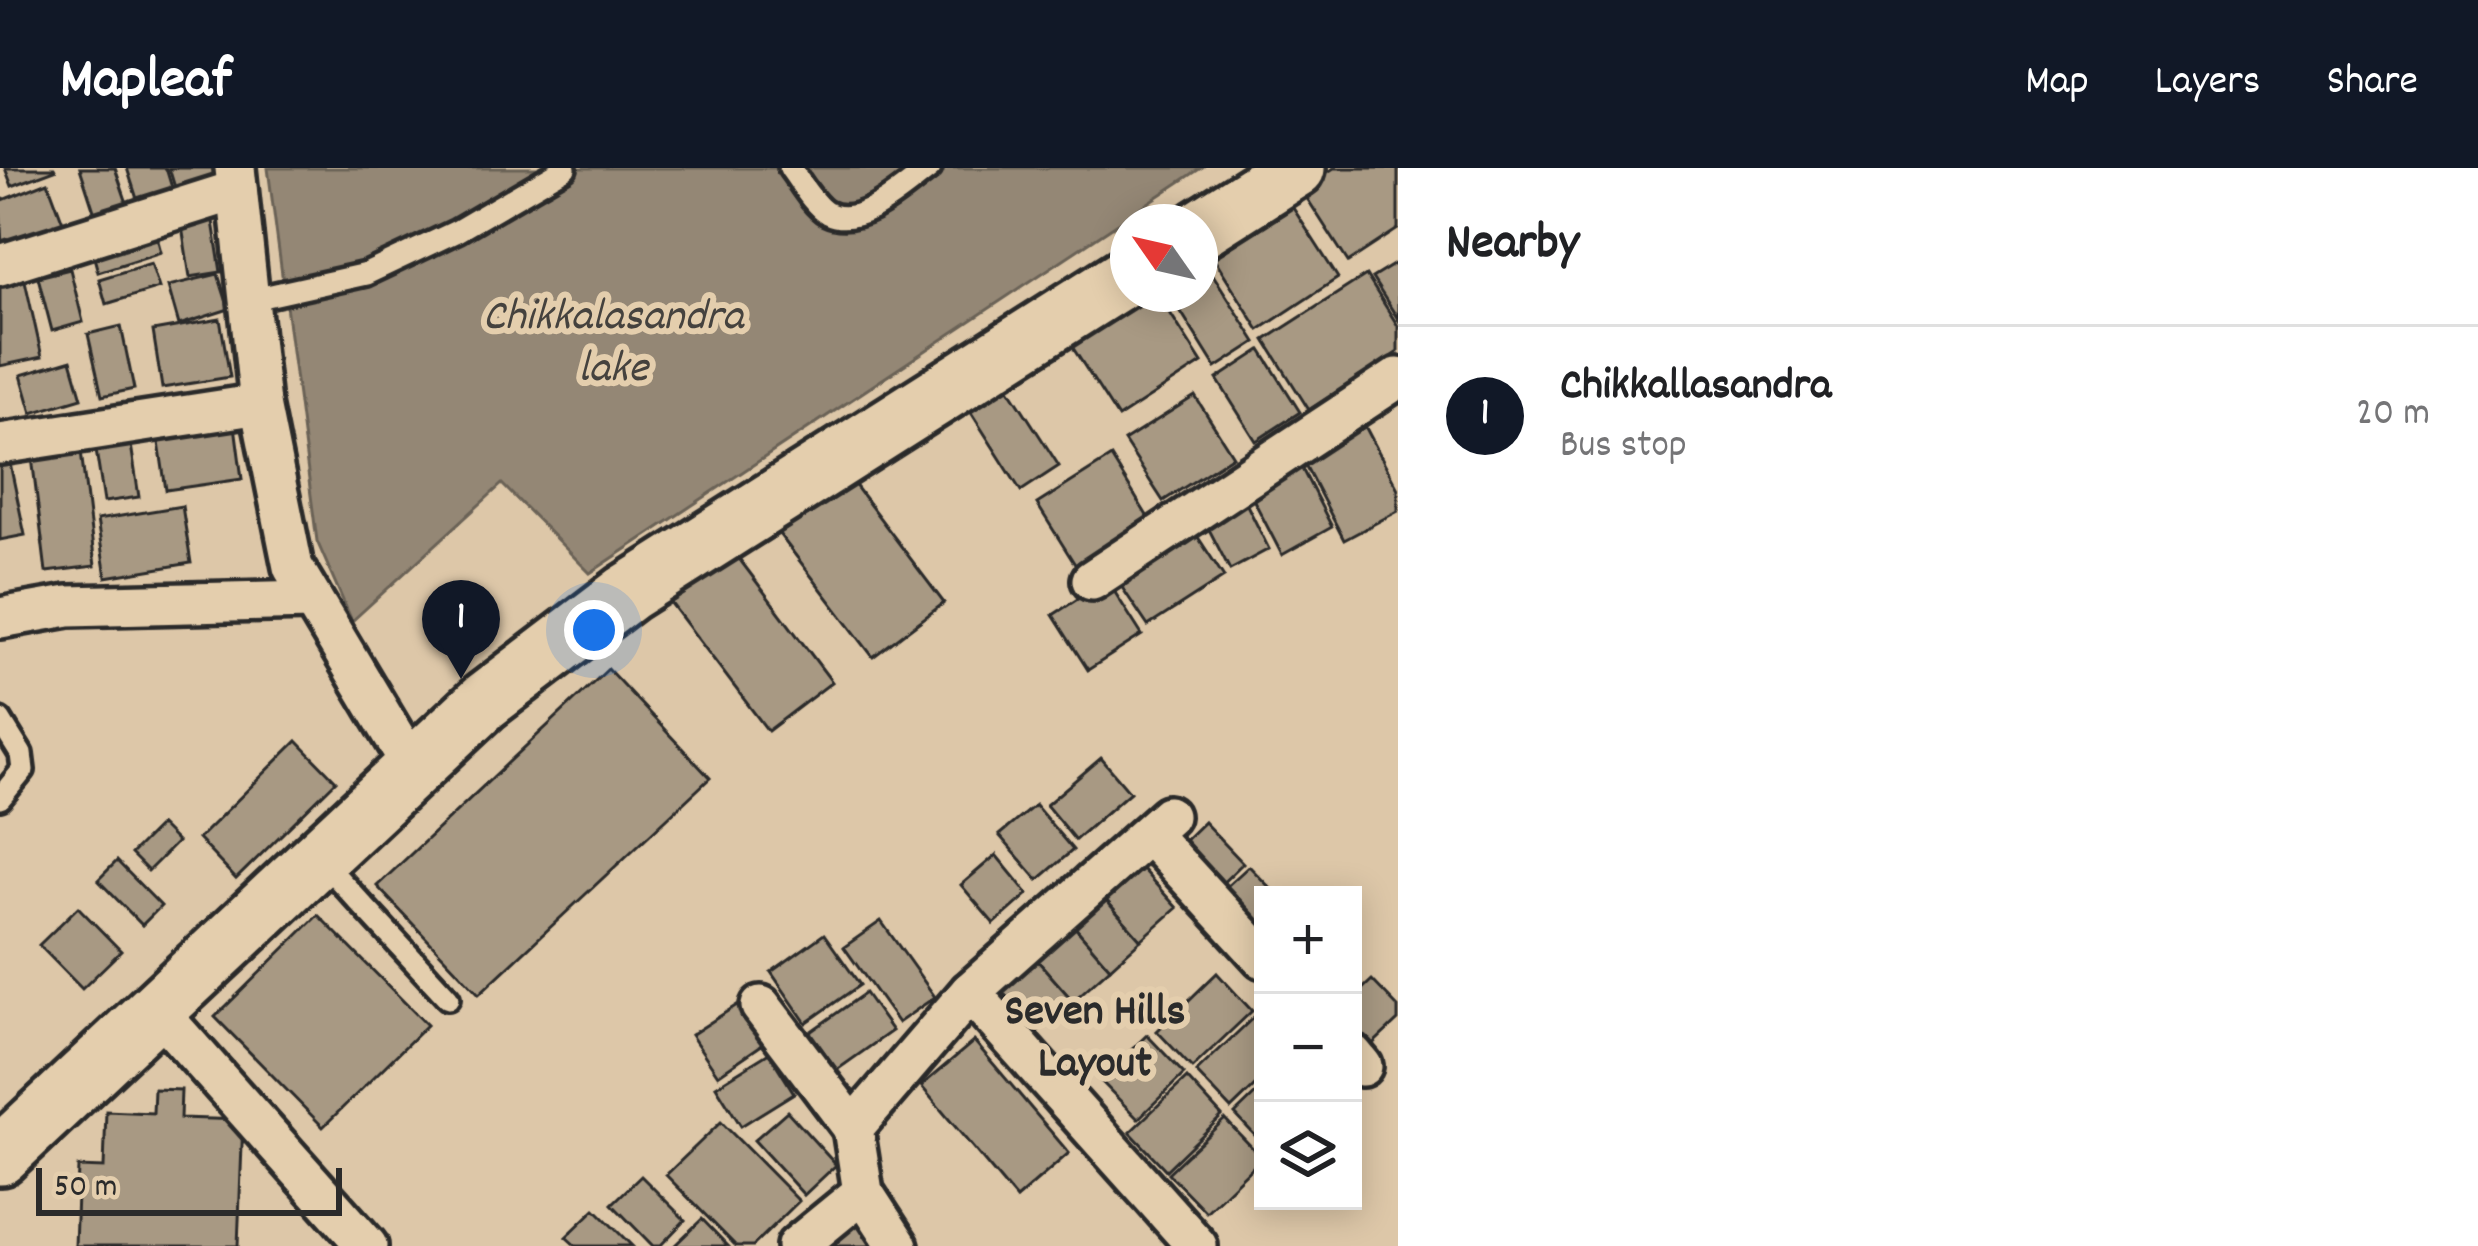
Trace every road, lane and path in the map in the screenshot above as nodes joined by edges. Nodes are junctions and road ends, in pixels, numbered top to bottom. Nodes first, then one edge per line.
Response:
1 (565, 168) edge
2 (790, 168) edge
3 (930, 168) edge
4 (1296, 168) edge
5 (236, 179) edge
6 (1218, 218) edge
7 (0, 265) edge
8 (1110, 286) edge
9 (250, 300) junction
10 (1398, 378) edge
11 (260, 404) junction
12 (0, 444) edge
13 (1092, 580) dead end
14 (310, 600) junction
15 (0, 618) edge
16 (0, 720) edge
17 (412, 766) junction
18 (0, 798) edge
19 (316, 854) junction
20 (1254, 947) edge
21 (970, 992) junction
22 (448, 998) dead end
23 (760, 1006) dead end
24 (155, 1008) junction
25 (853, 1129) junction
26 (0, 1156) edge
27 (863, 1192) junction
28 (367, 1246) edge
29 (797, 1246) edge
30 (898, 1246) edge
31 (1197, 1246) edge

1 - 9 lane
2 - 3 lane
4 - 6 street
5 - 7 street
5 - 9 street
8 - 17 street
9 - 11 street
10 - 13 street
11 - 12 street
11 - 14 street
14 - 15 street
14 - 17 street
16 - 18 lane
17 - 19 street
19 - 22 lane
19 - 24 street
20 - 21 street
21 - 25 street
21 - 31 street
23 - 25 street
24 - 26 street
24 - 28 street
25 - 27 street
27 - 29 street
27 - 30 street

